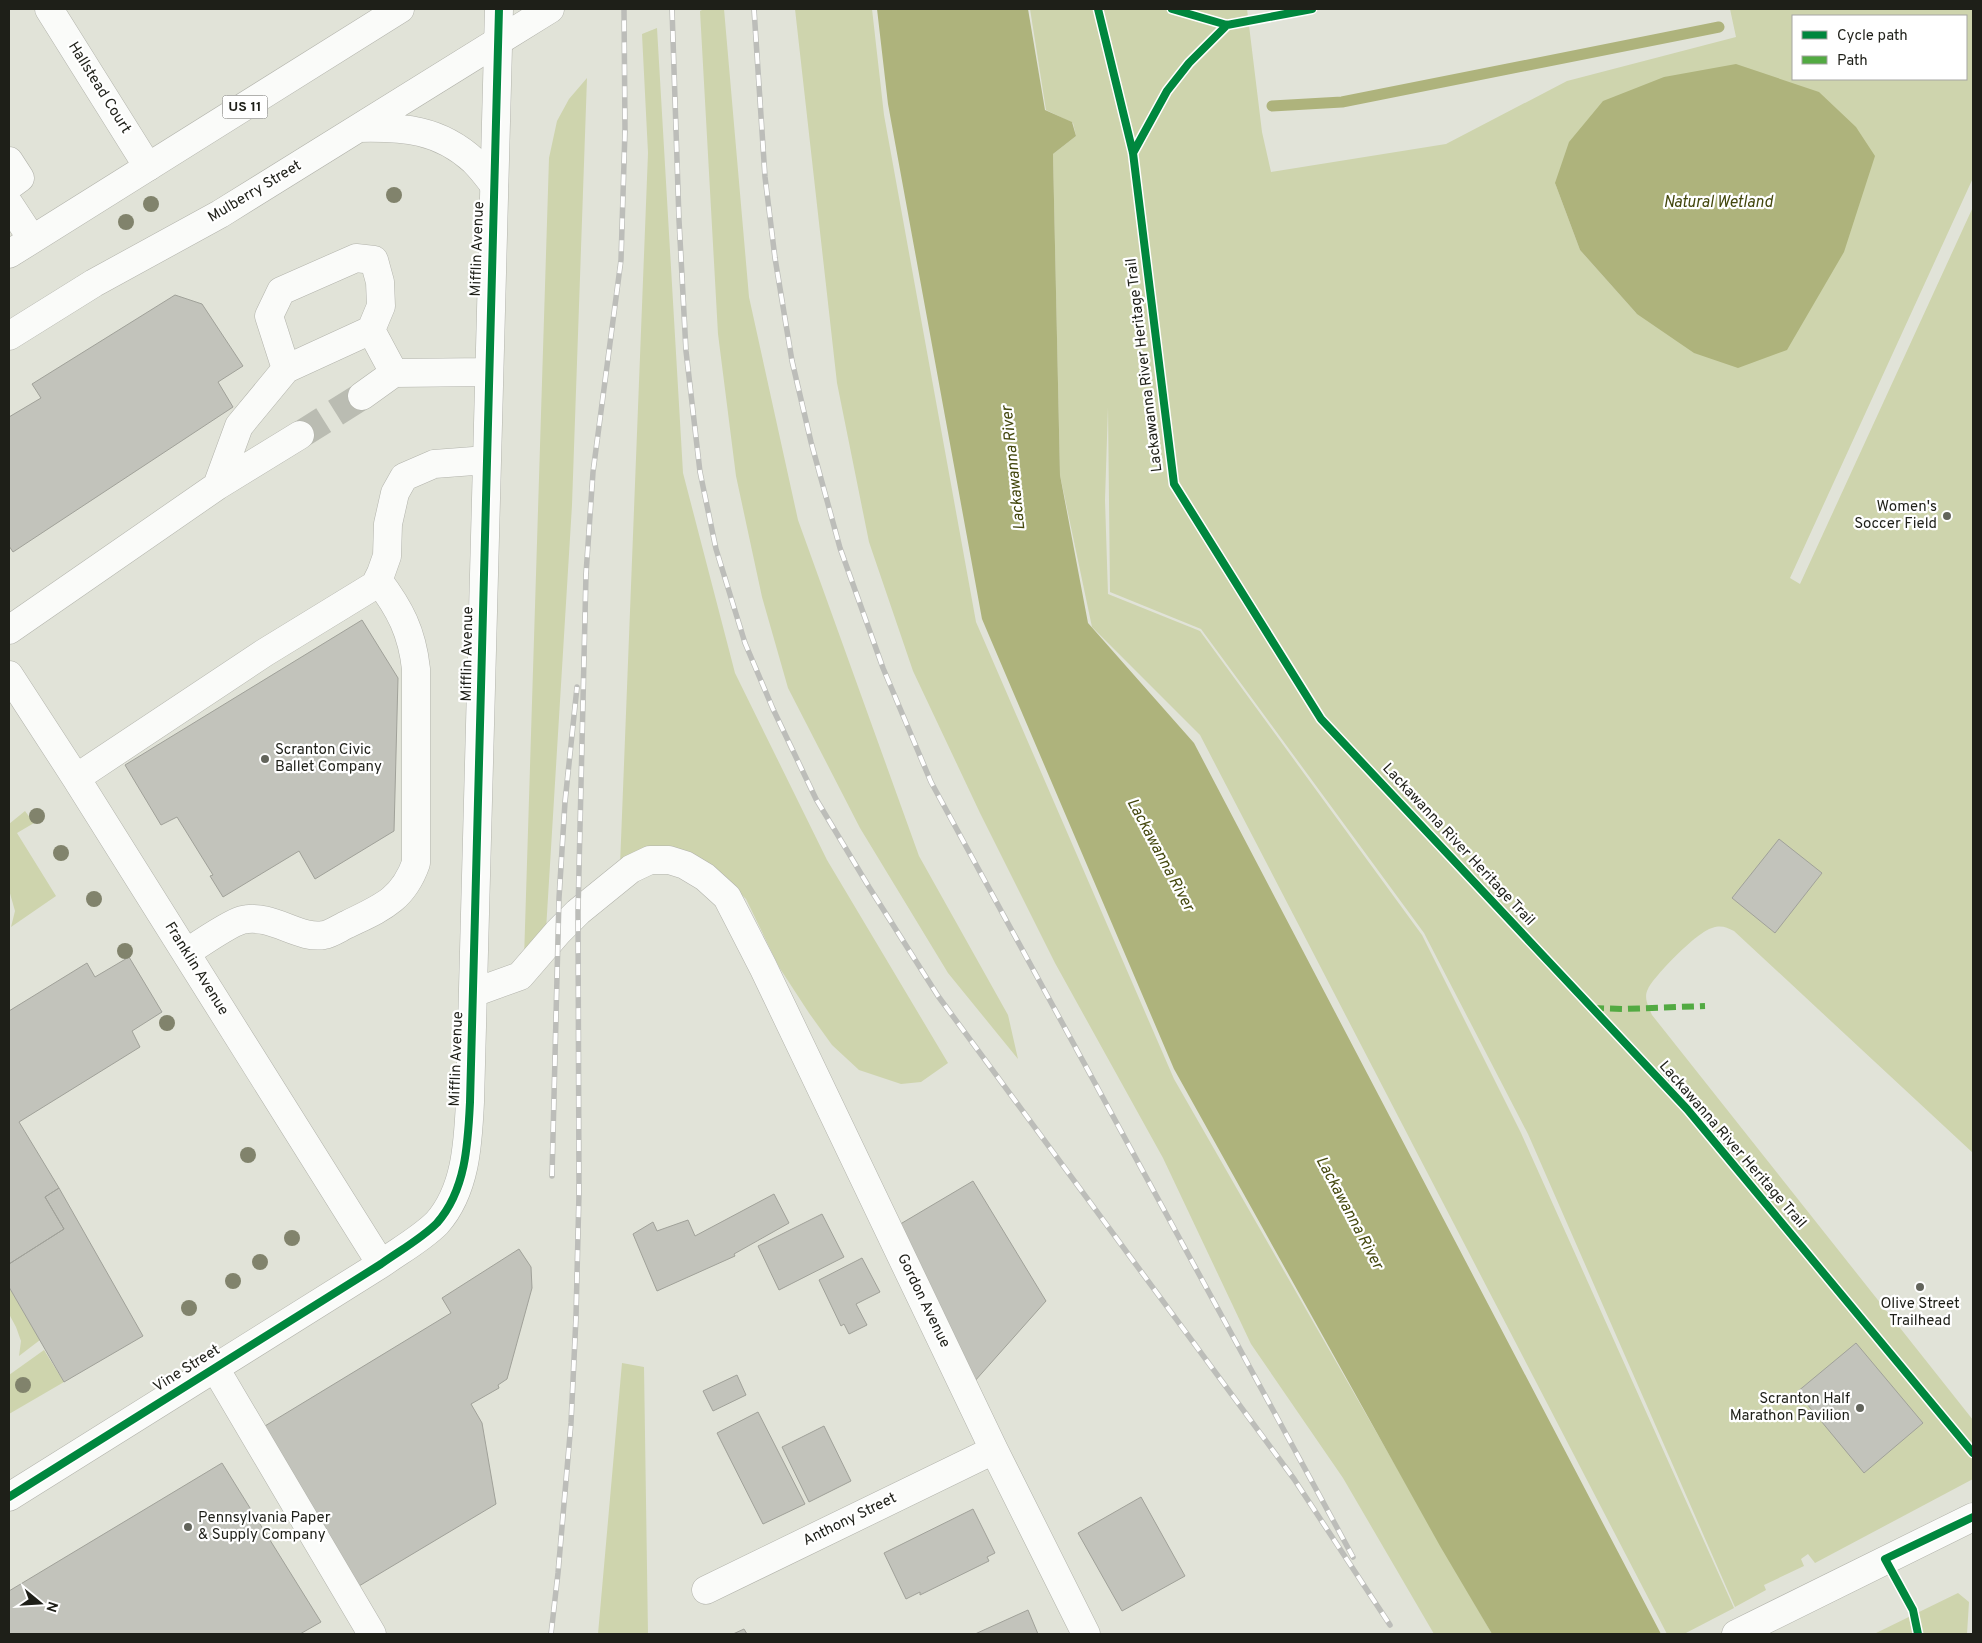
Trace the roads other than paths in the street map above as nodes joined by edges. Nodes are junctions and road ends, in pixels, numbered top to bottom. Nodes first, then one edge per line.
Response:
1 (49, 9) edge
2 (400, 9) edge
3 (499, 9) edge
4 (550, 9) edge
5 (498, 42) junction
6 (358, 128) junction
7 (9, 161) edge
8 (148, 167) junction
9 (494, 185) junction
10 (9, 186) edge
11 (9, 204) edge
12 (32, 239) junction
13 (9, 254) edge
14 (371, 330) junction
15 (9, 336) edge
16 (286, 369) junction
17 (394, 372) junction
18 (489, 372) junction
19 (362, 396) tunnel mouth
20 (300, 435) tunnel mouth
21 (486, 460) junction
22 (217, 486) junction
23 (378, 580) junction
24 (9, 630) edge
25 (9, 675) edge
26 (76, 778) junction
27 (186, 953) junction
28 (473, 993) junction
29 (381, 1264) junction
30 (216, 1368) junction
31 (994, 1450) junction
32 (9, 1497) edge
33 (1973, 1517) edge
34 (706, 1590) dead end
35 (372, 1634) edge
36 (1086, 1634) edge
37 (1736, 1634) edge

1 - 8 main road, Hallstead Court
2 - 8 main road, US 11
3 - 5 main road, Mifflin Avenue
4 - 5 main road, Mulberry Street
5 - 6 main road, Mulberry Street
5 - 9 main road, Mifflin Avenue
6 - 9 main road
6 - 15 main road, Mulberry Street
7 - 10 main road
8 - 12 main road, US 11
9 - 18 main road, Mifflin Avenue
11 - 12 main road
12 - 13 main road, US 11
14 - 16 main road
14 - 16 main road
14 - 17 main road
16 - 22 main road
17 - 18 main road
17 - 19 main road
18 - 21 main road, Mifflin Avenue
20 - 22 main road
21 - 23 main road
21 - 28 main road, Mifflin Avenue
22 - 24 main road
23 - 26 main road
23 - 27 main road
25 - 26 main road, Franklin Avenue
26 - 27 main road, Franklin Avenue
27 - 29 main road, Franklin Avenue
28 - 29 main road, Mifflin Avenue
28 - 31 main road, Gordon Avenue
29 - 30 main road, Vine Street
30 - 32 main road, Vine Street
30 - 35 main road
31 - 34 main road, Anthony Street
31 - 36 main road, Gordon Avenue
33 - 37 main road

